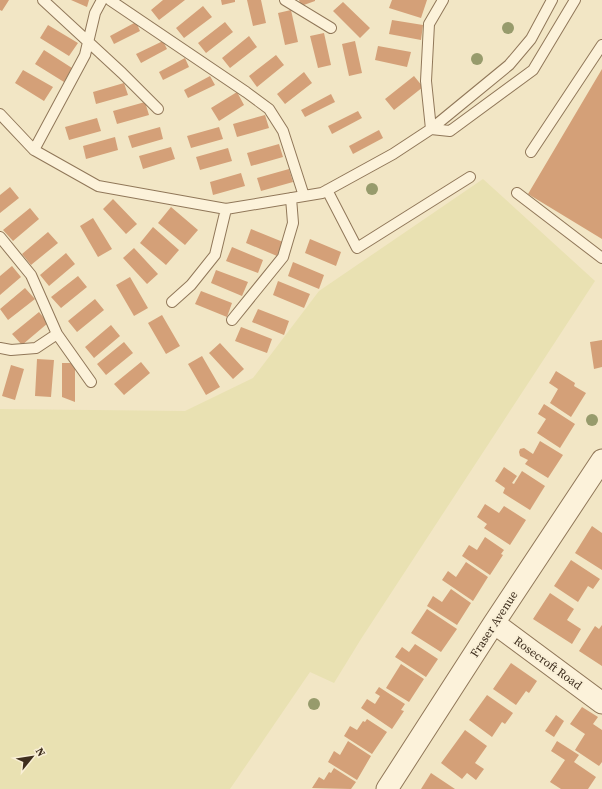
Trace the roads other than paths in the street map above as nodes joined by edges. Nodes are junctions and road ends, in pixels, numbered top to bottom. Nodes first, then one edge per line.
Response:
1 (43, 0) edge
2 (102, 0) edge
3 (110, 0) edge
4 (285, 0) edge
5 (443, 0) edge
6 (552, 0) edge
7 (574, 0) edge
8 (331, 28) dead end
9 (88, 42) junction
10 (602, 45) edge
11 (158, 109) dead end
12 (0, 114) edge
13 (431, 129) junction
14 (34, 150) junction
15 (531, 152) dead end
16 (470, 177) dead end
17 (327, 190) junction
18 (517, 193) dead end
19 (304, 196) junction
20 (291, 198) junction
21 (226, 209) junction
22 (0, 237) edge
23 (602, 258) edge
24 (172, 302) dead end
25 (232, 320) dead end
26 (57, 334) junction
27 (0, 348) edge
28 (91, 382) dead end
29 (602, 460) edge
30 (494, 623) junction
31 (602, 703) edge
32 (387, 789) edge

1 - 9 lane
2 - 9 lane
3 - 19 lane
4 - 8 lane
5 - 13 lane
6 - 13 lane
7 - 13 lane
9 - 11 lane
9 - 14 lane
10 - 15 lane
12 - 14 lane
13 - 17 lane
14 - 21 lane
16 - 17 lane
17 - 19 lane
18 - 23 lane
19 - 20 lane
20 - 21 lane
20 - 25 lane
21 - 24 lane
22 - 26 lane
26 - 27 lane
26 - 28 lane
29 - 30 street, Fraser Avenue
30 - 31 street, Rosecroft Road
30 - 32 street, Fraser Avenue

